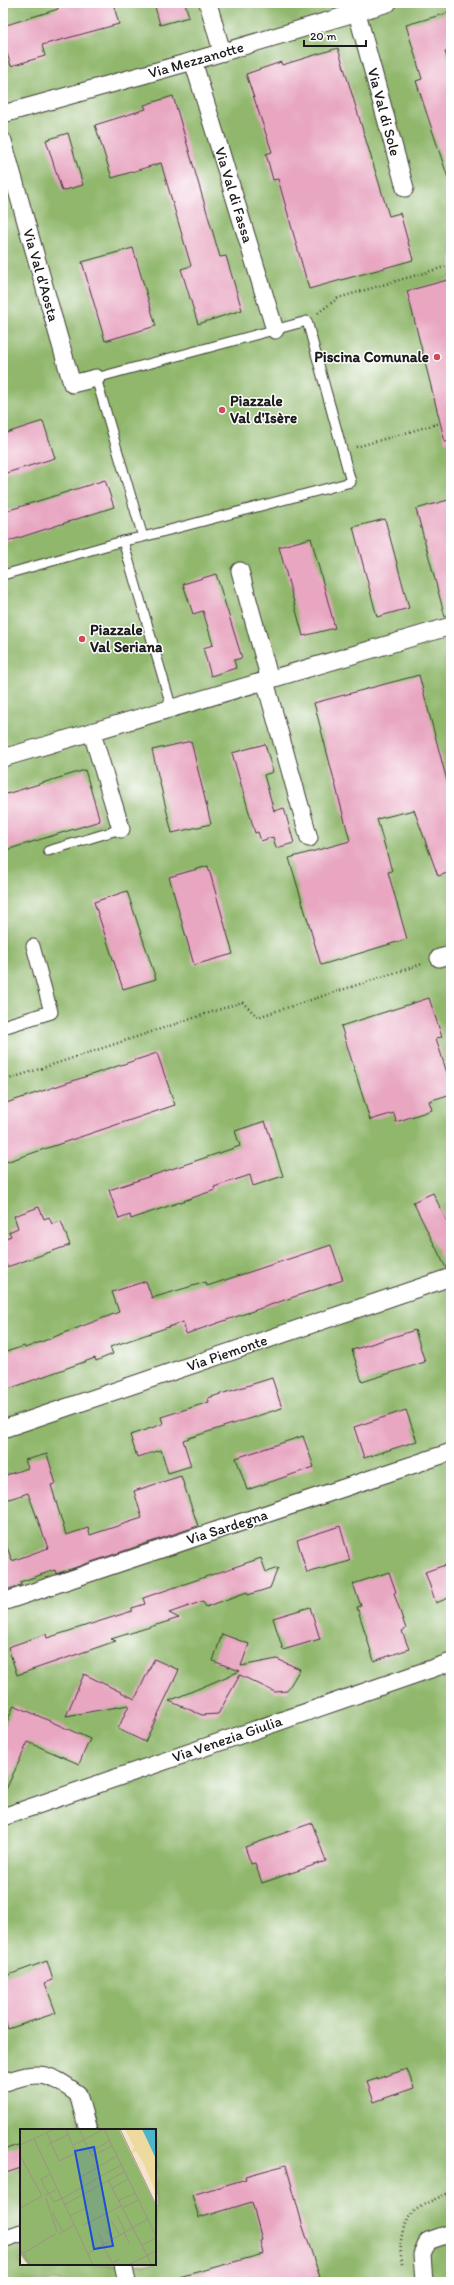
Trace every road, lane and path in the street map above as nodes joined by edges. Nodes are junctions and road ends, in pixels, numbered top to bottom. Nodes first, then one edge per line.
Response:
1 (208, 3) edge
2 (388, 3) edge
3 (357, 13) junction
4 (222, 52) junction
5 (193, 61) junction
6 (3, 114) edge
7 (3, 141) edge
8 (405, 188) dead end
9 (451, 265) edge
10 (307, 321) junction
11 (275, 330) junction
12 (96, 378) junction
13 (440, 423) dead end
14 (356, 447) dead end
15 (143, 537) junction
16 (123, 541) junction
17 (240, 571) dead end
18 (3, 575) edge
19 (451, 626) edge
20 (267, 681) junction
21 (172, 709) junction
22 (92, 733) junction
23 (3, 758) edge
24 (121, 829) joint
25 (309, 838) dead end
26 (48, 851) dead end
27 (33, 946) dead end
28 (445, 956) edge
29 (3, 1027) edge
30 (3, 1081) edge
31 (451, 1277) edge
32 (3, 1429) edge
33 (451, 1452) edge
34 (3, 1602) edge
35 (451, 1662) edge
36 (3, 1817) edge
37 (3, 2083) edge
38 (88, 2129) edge
39 (20, 2233) edge
40 (451, 2233) edge
41 (3, 2239) edge
42 (123, 2265) edge
43 (127, 2282) edge
44 (424, 2282) edge

1 - 4 street
2 - 3 street, Via Mezzanotte
3 - 4 street, Via Mezzanotte
3 - 8 street, Via Val di Sole
4 - 5 street, Via Mezzanotte
5 - 6 street, Via Mezzanotte
5 - 11 street, Via Val di Fassa
7 - 12 street, Via Val d'Aosta
9 - 10 path
10 - 11 lane
10 - 15 lane
11 - 12 lane
12 - 15 lane
13 - 14 path
15 - 16 lane
16 - 18 lane
16 - 21 lane
17 - 20 street
19 - 20 street
20 - 21 street
20 - 25 street
21 - 22 street
22 - 23 street
22 - 24 street
24 - 26 lane
27 - 29 street
28 - 30 path
31 - 32 street, Via Piemonte
33 - 34 street, Via Sardegna
35 - 36 street, Via Venezia Giulia
37 - 38 street
39 - 41 street
40 - 44 street
42 - 43 street

